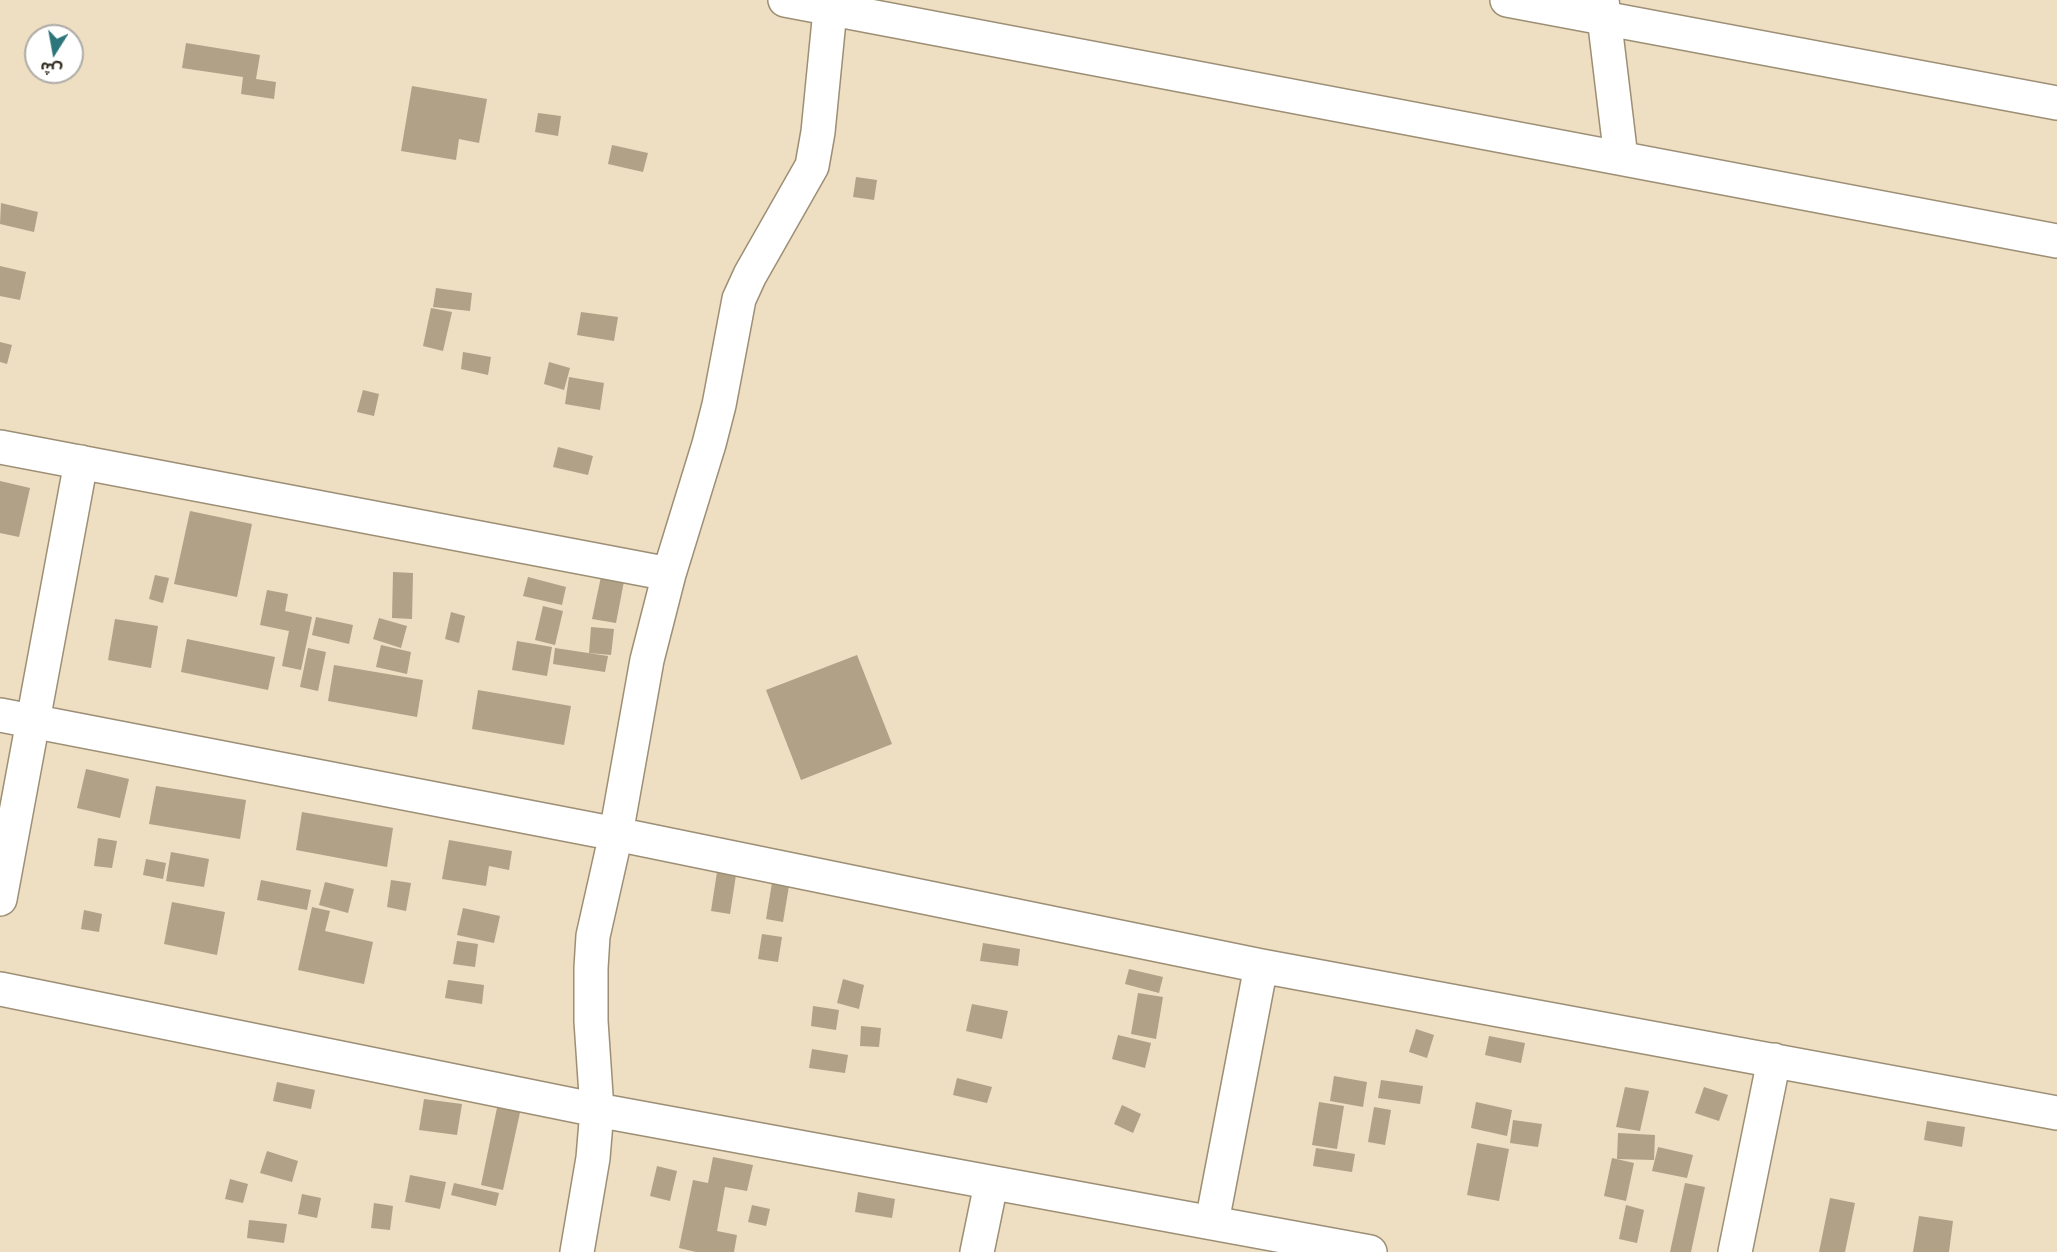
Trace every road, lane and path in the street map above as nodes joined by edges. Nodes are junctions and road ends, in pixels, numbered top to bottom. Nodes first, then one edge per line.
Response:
1 (785, 0) edge
2 (1508, 0) edge
3 (831, 4) edge
4 (1603, 10) edge
5 (2057, 103) edge
6 (1621, 158) junction
7 (2057, 241) edge
8 (0, 447) edge
9 (81, 462) junction
10 (669, 573) junction
11 (0, 715) edge
12 (33, 721) junction
13 (616, 834) junction
14 (0, 899) edge
15 (1261, 966) junction
16 (0, 989) edge
17 (1774, 1060) junction
18 (597, 1110) junction
19 (2057, 1113) edge
20 (991, 1184) junction
21 (1212, 1222) junction
22 (577, 1252) edge
23 (977, 1252) edge
24 (1370, 1252) edge
25 (1735, 1252) edge

1 - 3 street
2 - 4 street
3 - 6 street
3 - 10 street
4 - 5 street
4 - 6 street
6 - 7 street
8 - 9 street
9 - 10 street
9 - 12 street
10 - 13 street
11 - 12 street
12 - 13 street
12 - 14 street
13 - 15 street
13 - 18 street
15 - 17 street
15 - 21 street
16 - 18 street
17 - 19 street
17 - 25 street
18 - 20 street
18 - 22 street
20 - 21 street
20 - 23 street
21 - 24 street

